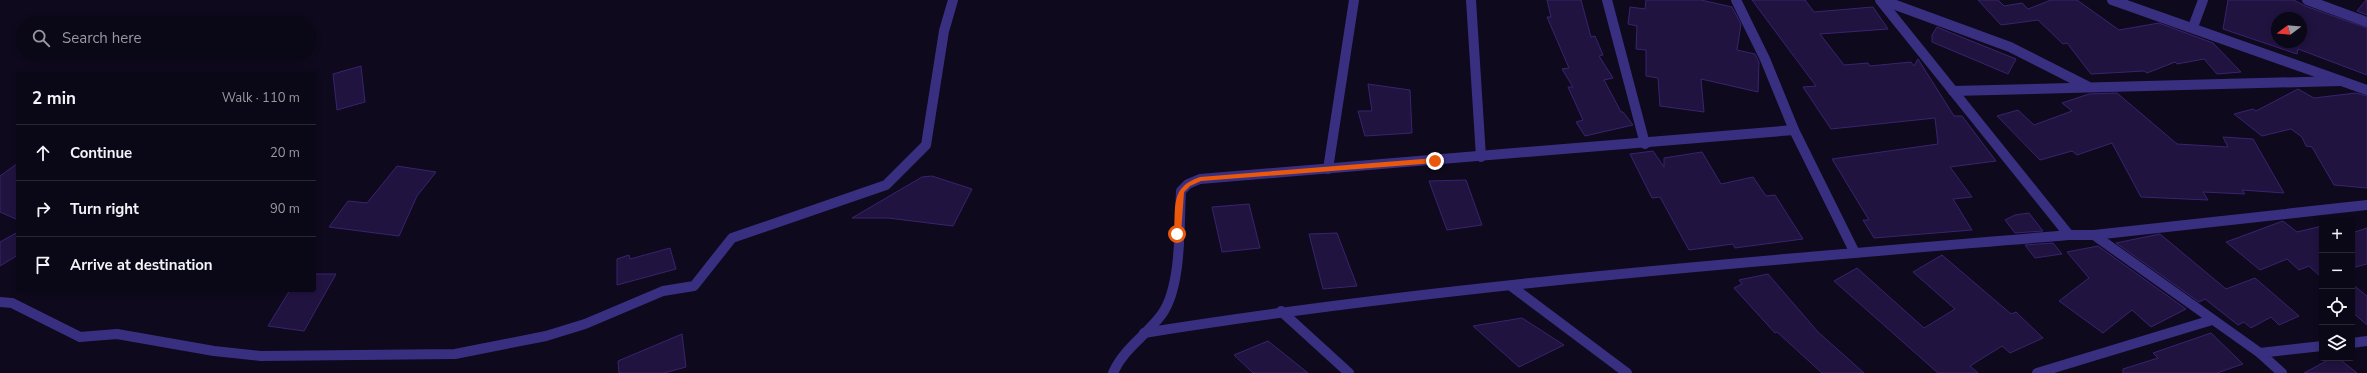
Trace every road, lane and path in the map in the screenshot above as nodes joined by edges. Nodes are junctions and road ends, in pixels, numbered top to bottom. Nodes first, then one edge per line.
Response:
1 (953, 0) edge
2 (1354, 0) edge
3 (1471, 0) edge
4 (1607, 0) edge
5 (1736, 0) edge
6 (1881, 0) edge
7 (2112, 0) edge
8 (2203, 0) edge
9 (2307, 0) edge
10 (2367, 22) edge
11 (2193, 27) junction
12 (2341, 82) junction
13 (2089, 87) junction
14 (2367, 90) edge
15 (1953, 91) junction
16 (1794, 130) junction
17 (1645, 144) junction
18 (1481, 157) junction
19 (1328, 169) junction
20 (2367, 205) edge
21 (2069, 235) junction
22 (2094, 235) junction
23 (1855, 253) junction
24 (1511, 286) junction
25 (0, 302) edge
26 (1281, 310) junction
27 (2212, 320) junction
28 (1144, 333) junction
29 (2367, 341) edge
30 (2355, 343) edge
31 (2319, 346) edge
32 (2260, 353) junction
33 (2043, 372) edge
34 (1113, 373) edge
35 (1349, 373) edge
36 (1627, 373) edge
37 (2282, 373) edge

1 - 25 street
2 - 19 street
3 - 18 street
4 - 17 street
5 - 16 street
6 - 13 street
6 - 15 street
7 - 11 street
8 - 11 street
9 - 10 street
11 - 12 street
12 - 13 street
12 - 14 street
13 - 15 street
15 - 21 street
16 - 17 street
16 - 23 street
17 - 18 street
18 - 19 street
19 - 28 street
20 - 22 street
21 - 22 street
21 - 23 street
22 - 27 street
23 - 24 street
24 - 26 street
24 - 36 street
26 - 28 street
26 - 35 street
27 - 32 street
27 - 33 street
28 - 34 street
29 - 30 street
31 - 32 street
32 - 37 street

